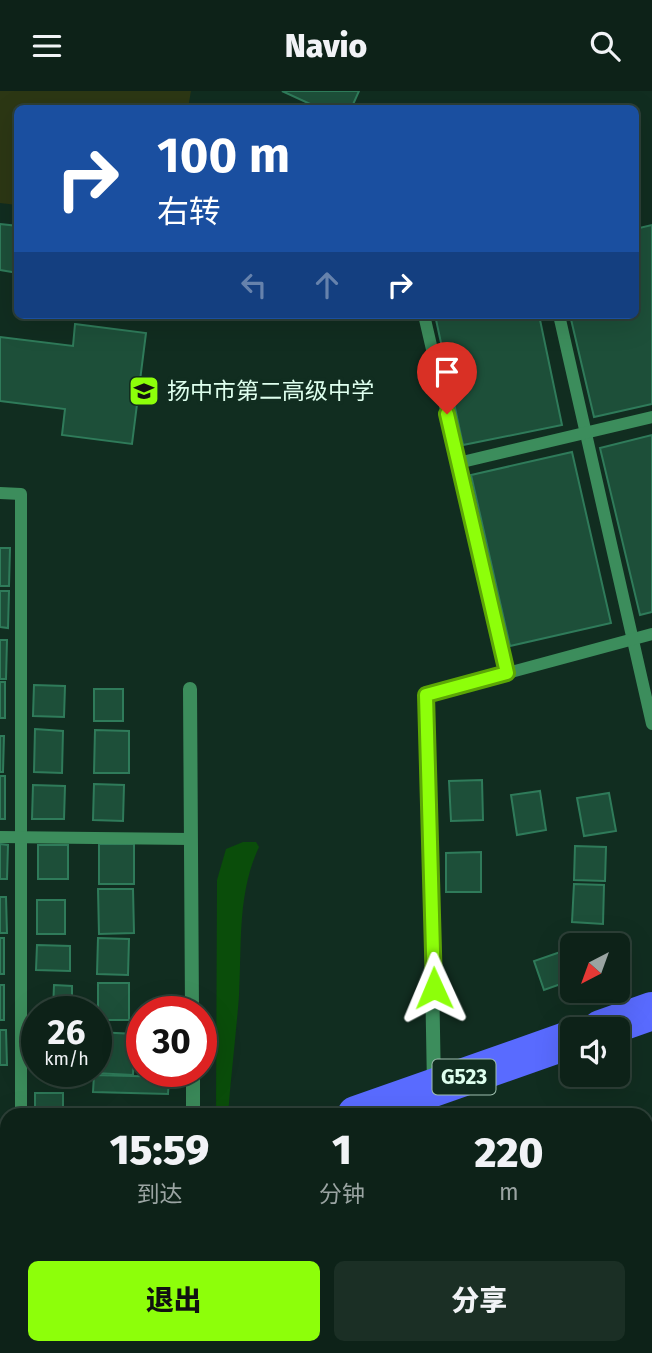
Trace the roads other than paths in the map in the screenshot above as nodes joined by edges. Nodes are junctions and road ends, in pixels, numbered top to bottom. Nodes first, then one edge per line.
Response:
1 (425, 319) edge
2 (560, 319) edge
3 (652, 417) edge
4 (586, 433) junction
5 (458, 463) junction
6 (0, 493) edge
7 (652, 634) edge
8 (633, 639) junction
9 (507, 673) junction
10 (190, 689) dead end
11 (652, 723) edge
12 (428, 755) joint
13 (0, 837) edge
14 (23, 838) junction
15 (191, 839) junction
16 (192, 996) edge
17 (652, 1011) edge
18 (630, 1019) edge
19 (652, 1036) edge
20 (560, 1044) edge
21 (630, 1044) edge
22 (560, 1067) edge
23 (193, 1087) edge
24 (430, 1101) edge
25 (21, 1108) edge
26 (193, 1108) edge
27 (393, 1108) edge

1 - 5 lane
2 - 4 lane
3 - 4 lane
4 - 5 lane
4 - 8 lane
5 - 9 lane
6 - 14 lane
7 - 8 lane
8 - 9 lane
8 - 11 lane
9 - 12 lane
10 - 15 street
12 - 24 street
13 - 14 lane
14 - 15 lane
14 - 25 lane
15 - 16 street
17 - 18 highway
19 - 21 highway
20 - 24 highway, G523
22 - 24 highway, G523
23 - 26 street
24 - 27 highway, G523

